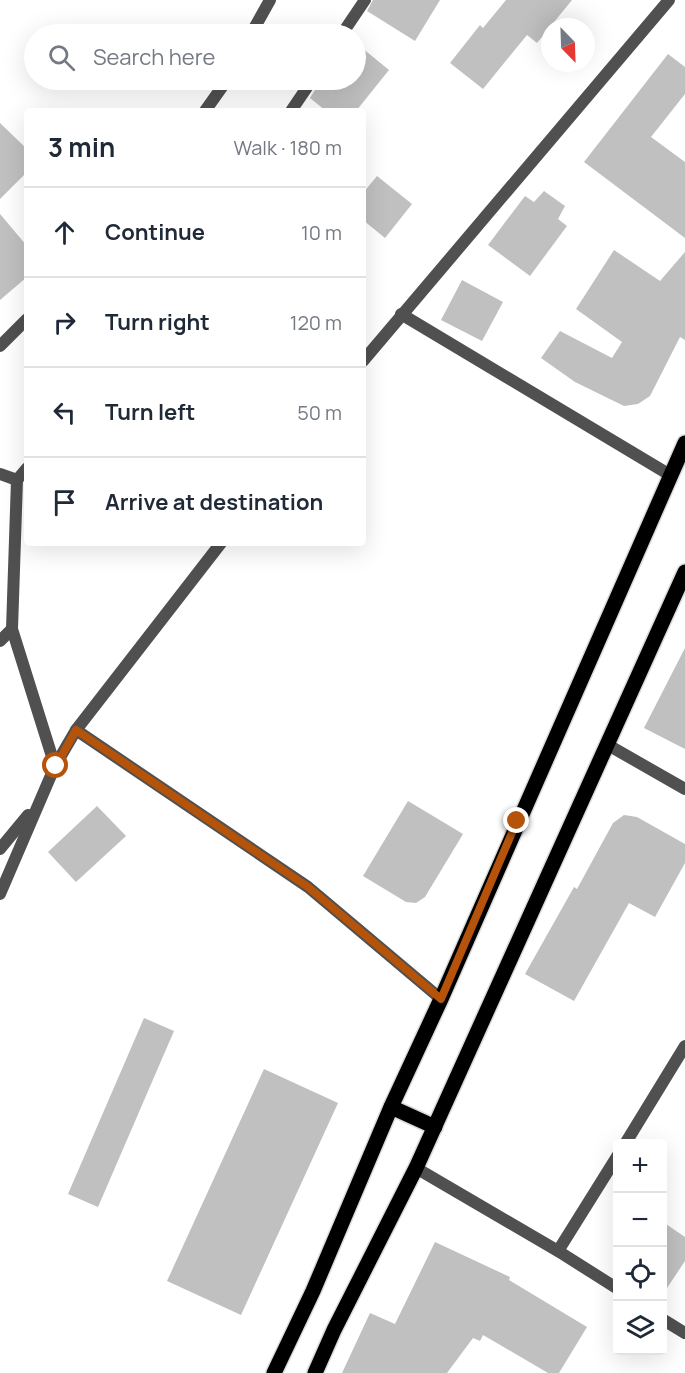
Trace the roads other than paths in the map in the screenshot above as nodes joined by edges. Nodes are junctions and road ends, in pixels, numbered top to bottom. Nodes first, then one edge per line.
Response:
1 (270, 0) edge
2 (365, 0) edge
3 (669, 0) edge
4 (257, 24) edge
5 (349, 24) edge
6 (220, 90) edge
7 (305, 90) edge
8 (207, 108) edge
9 (293, 108) edge
10 (401, 314) junction
11 (24, 322) edge
12 (0, 346) edge
13 (366, 357) edge
14 (685, 443) edge
15 (24, 472) edge
16 (0, 474) edge
17 (670, 475) junction
18 (17, 480) junction
19 (219, 546) edge
20 (685, 572) edge
21 (12, 629) junction
22 (0, 640) edge
23 (76, 730) junction
24 (608, 745) junction
25 (56, 766) junction
26 (685, 789) edge
27 (38, 802) junction
28 (0, 849) edge
29 (0, 894) edge
30 (441, 999) junction
31 (685, 1046) edge
32 (391, 1107) junction
33 (435, 1127) junction
34 (627, 1139) edge
35 (613, 1163) edge
36 (416, 1168) junction
37 (558, 1251) junction
38 (613, 1286) edge
39 (667, 1321) edge
40 (685, 1333) edge
41 (274, 1373) edge
42 (315, 1373) edge

1 - 4 street
2 - 5 street
3 - 10 street
6 - 8 street
7 - 9 street
10 - 13 street
10 - 17 street
11 - 12 street
14 - 17 main road
15 - 18 street
16 - 18 street
17 - 30 main road
18 - 21 street
19 - 23 street
20 - 24 main road
21 - 22 street
21 - 25 street
23 - 25 street
23 - 30 street
24 - 26 street
24 - 33 main road
25 - 27 street
27 - 28 street
27 - 29 street
30 - 32 main road
31 - 34 street
32 - 33 main road
32 - 41 main road
33 - 36 main road
35 - 37 street
36 - 37 street
36 - 42 main road
37 - 38 street
39 - 40 street

